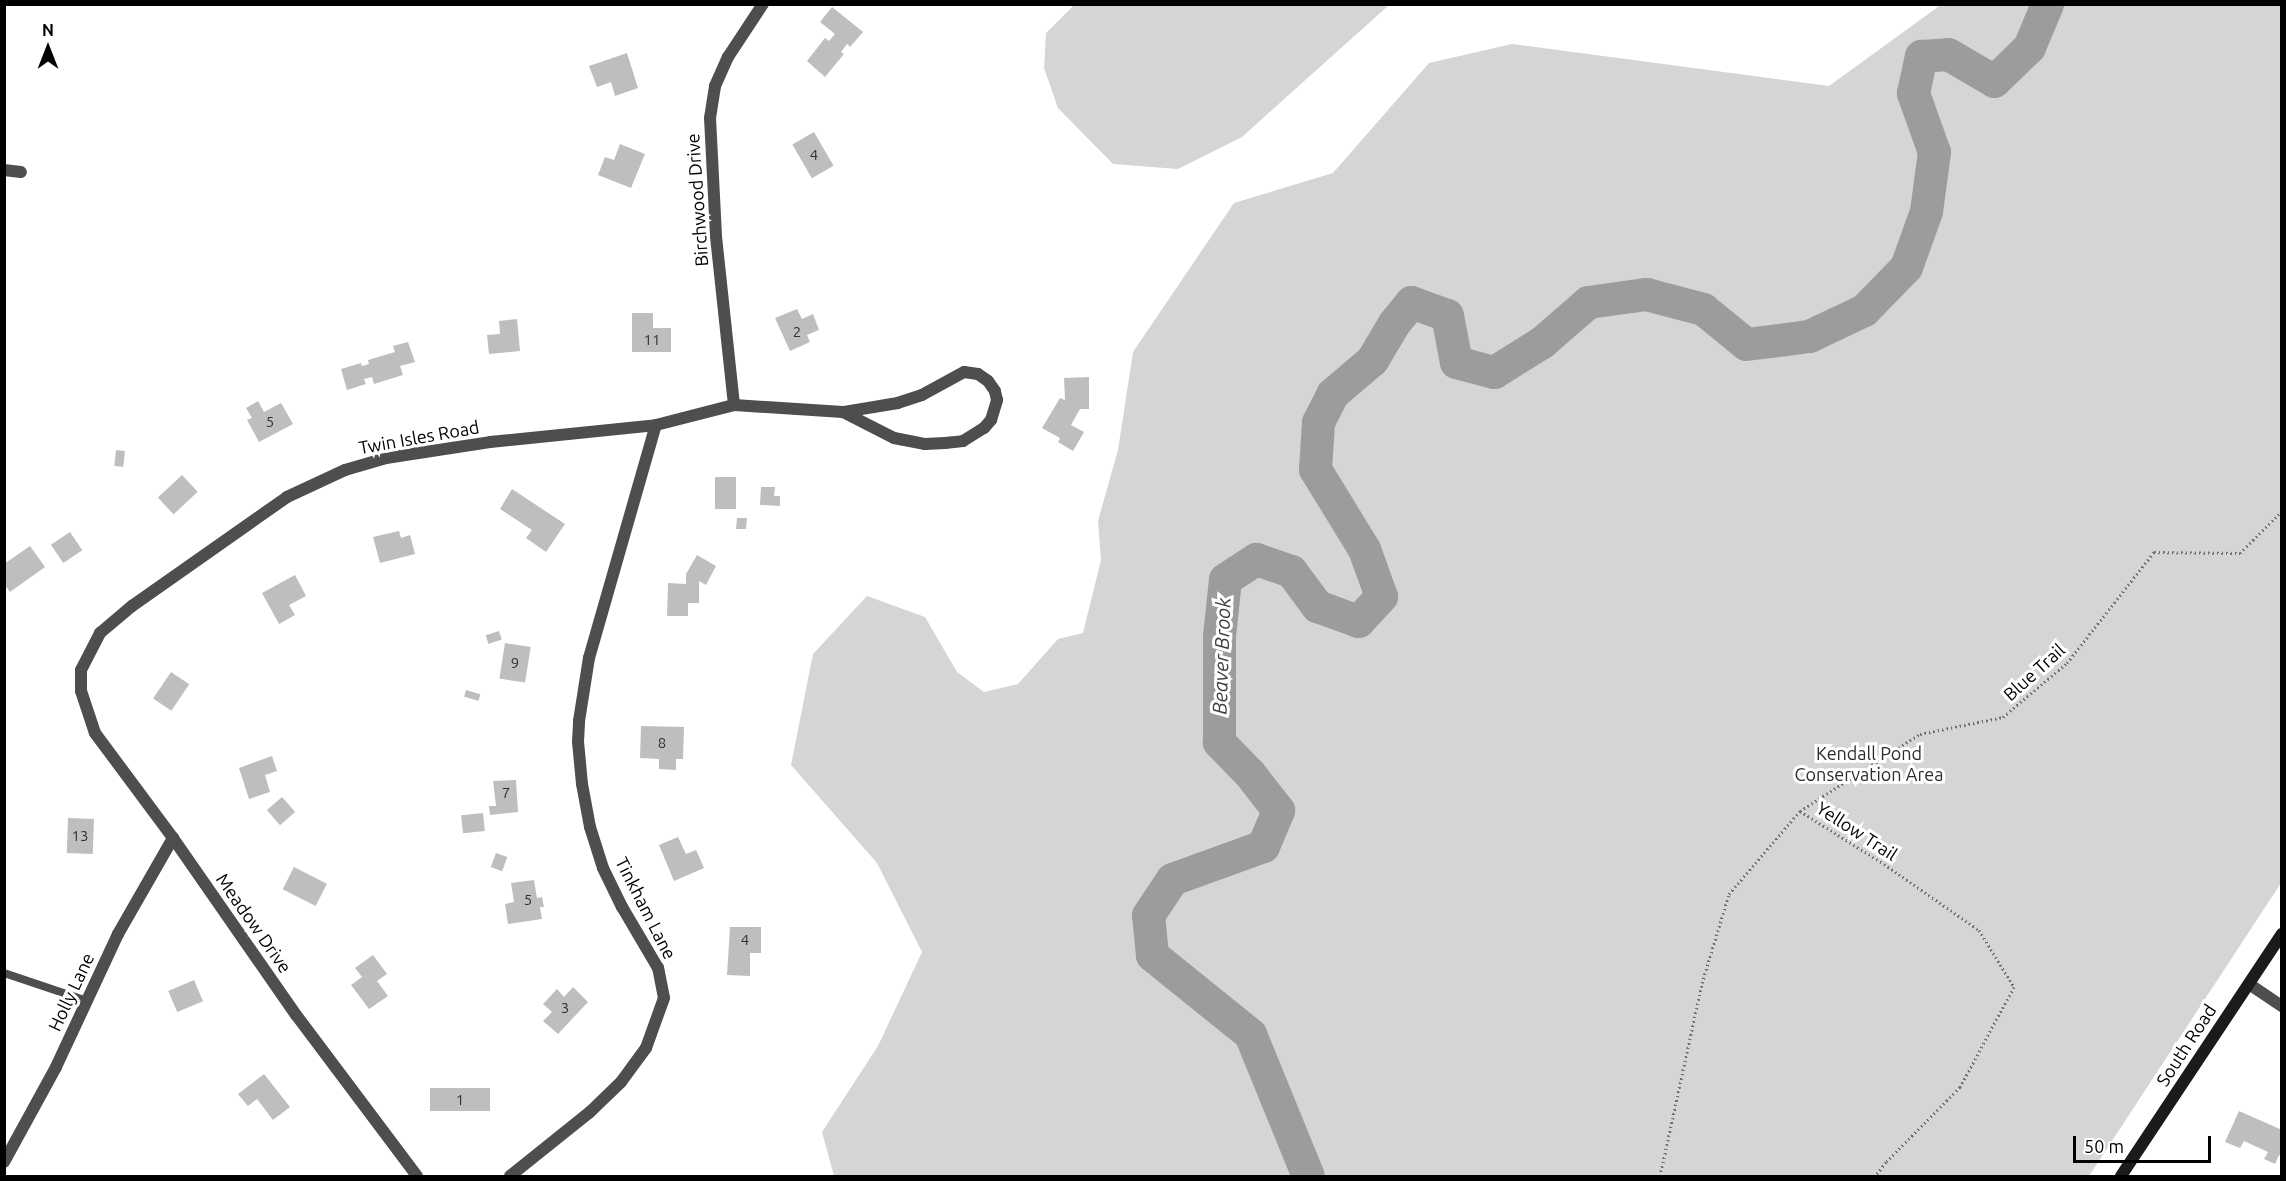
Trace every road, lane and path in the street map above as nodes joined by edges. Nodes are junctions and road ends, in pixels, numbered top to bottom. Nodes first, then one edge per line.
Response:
1 (763, 4) edge
2 (4, 170) edge
3 (21, 172) dead end
4 (734, 405) junction
5 (843, 412) junction
6 (656, 425) junction
7 (2282, 511) edge
8 (81, 681) joint
9 (1800, 811) junction
10 (173, 838) junction
11 (2282, 934) edge
12 (4, 973) edge
13 (2248, 984) junction
14 (87, 1001) junction
15 (2282, 1006) edge
16 (4, 1162) edge
17 (417, 1176) edge
18 (510, 1176) edge
19 (1660, 1176) edge
20 (1875, 1176) edge
21 (2121, 1176) edge

1 - 4 street, Birchwood Drive
2 - 3 street
4 - 5 street, Twin Isles Road
4 - 6 street, Twin Isles Road
5 - 5 street, Twin Isles Road
6 - 8 street, Twin Isles Road
6 - 18 street, Tinkham Lane
7 - 9 path, Blue Trail
8 - 10 street, Meadow Drive
9 - 19 path, Yellow Trail
9 - 20 path, Yellow Trail
10 - 14 street, Holly Lane
10 - 17 street, Meadow Drive
11 - 13 street, South Road
12 - 14 lane
13 - 15 street
13 - 21 street, South Road
14 - 16 street, Holly Lane

